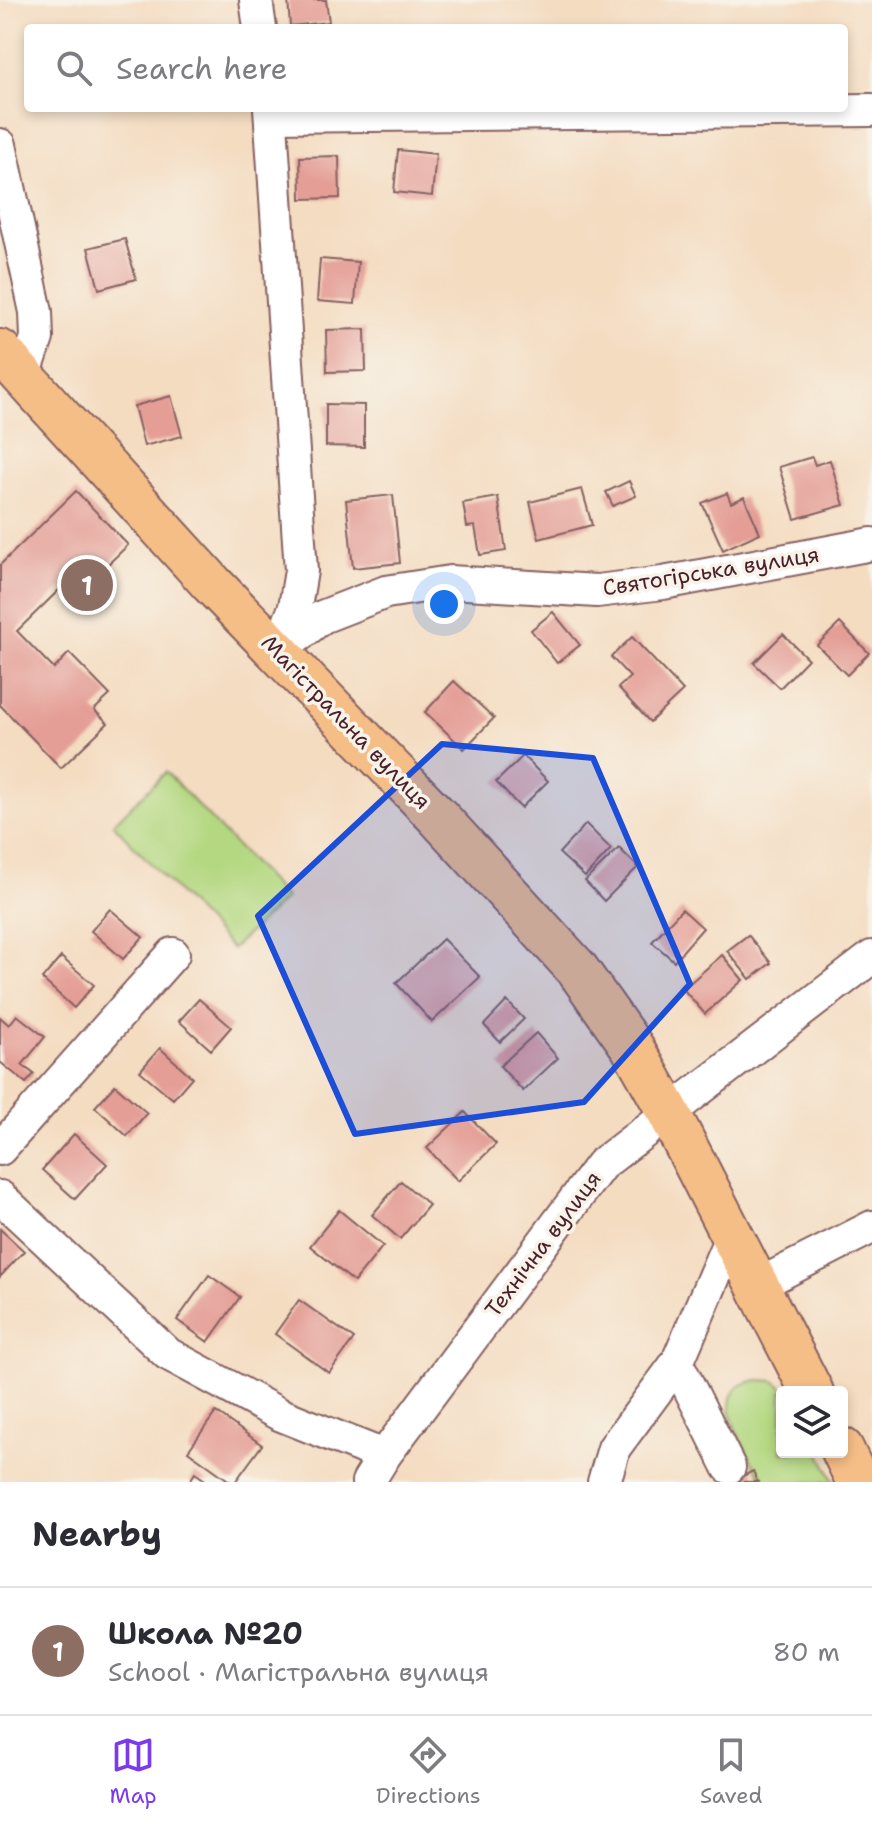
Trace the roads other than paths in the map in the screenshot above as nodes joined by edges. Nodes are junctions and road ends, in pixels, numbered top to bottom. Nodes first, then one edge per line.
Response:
1 (256, 0) edge
2 (259, 24) edge
3 (848, 110) edge
4 (872, 110) edge
5 (271, 112) edge
6 (0, 145) edge
7 (12, 364) edge
8 (872, 544) edge
9 (278, 652) junction
10 (173, 954) dead end
11 (872, 957) edge
12 (668, 1111) junction
13 (0, 1149) edge
14 (0, 1197) edge
15 (872, 1227) edge
16 (731, 1237) junction
17 (756, 1286) junction
18 (677, 1363) junction
19 (809, 1386) edge
20 (846, 1458) edge
21 (729, 1467) dead end
22 (376, 1469) edge
23 (604, 1482) edge
24 (858, 1482) edge

1 - 2 street
3 - 4 street
5 - 9 street
6 - 7 street
7 - 9 main road, Магістральна вулиця
8 - 9 street, Святогірська вулиця
9 - 12 main road, Магістральна вулиця
10 - 13 street
11 - 12 street, Технічна вулиця
12 - 16 main road, Магістральна вулиця
12 - 22 street, Технічна вулиця
14 - 22 street
15 - 17 street
16 - 17 main road, Магістральна вулиця
16 - 18 street
17 - 19 main road, Магістральна вулиця
18 - 21 street
18 - 23 street
20 - 24 main road

